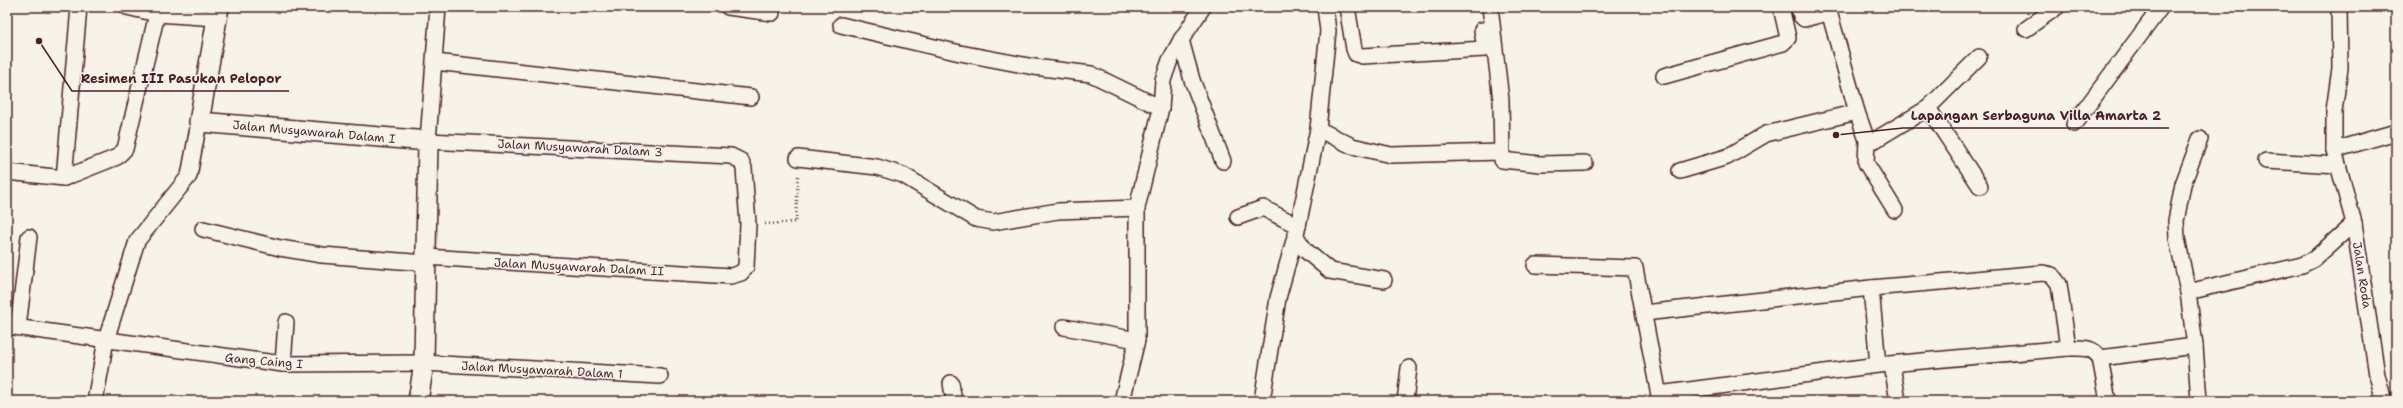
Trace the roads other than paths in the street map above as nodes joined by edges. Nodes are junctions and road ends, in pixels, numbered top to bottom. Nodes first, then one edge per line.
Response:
1 (79, 7) edge
2 (127, 7) edge
3 (438, 7) edge
4 (728, 7) edge
5 (1325, 7) edge
6 (1347, 7) edge
7 (1480, 7) edge
8 (1490, 7) edge
9 (1781, 7) edge
10 (2057, 7) edge
11 (2161, 7) edge
12 (2339, 7) edge
13 (744, 8) edge
14 (1201, 8) edge
15 (1800, 12) edge
16 (218, 13) edge
17 (772, 13) dead end
18 (157, 14) junction
19 (841, 25) dead end
20 (2026, 29) dead end
21 (1181, 40) junction
22 (1979, 57) dead end
23 (435, 62) junction
24 (1664, 76) dead end
25 (751, 97) dead end
26 (1161, 108) junction
27 (1928, 108) junction
28 (1857, 112) junction
29 (199, 122) junction
30 (2074, 124) dead end
31 (1318, 128) junction
32 (2396, 132) edge
33 (2200, 139) dead end
34 (1867, 140) junction
35 (428, 141) junction
36 (2334, 150) junction
37 (1501, 152) junction
38 (798, 158) road end
39 (1223, 161) dead end
40 (2266, 162) dead end
41 (1585, 163) dead end
42 (2338, 165) junction
43 (1680, 171) dead end
44 (7, 172) edge
45 (64, 178) junction
46 (1980, 186) dead end
47 (1137, 208) junction
48 (1895, 210) dead end
49 (1238, 217) dead end
50 (2354, 223) junction
51 (203, 229) dead end
52 (1297, 231) junction
53 (29, 237) dead end
54 (426, 260) junction
55 (1535, 265) dead end
56 (731, 276) joint
57 (1384, 280) dead end
58 (1871, 288) junction
59 (2188, 292) junction
60 (1644, 313) junction
61 (286, 322) dead end
62 (12, 327) edge
63 (1064, 327) dead end
64 (106, 340) junction
65 (1137, 340) junction
66 (2195, 346) junction
67 (2068, 348) junction
68 (2100, 358) junction
69 (424, 363) junction
70 (282, 364) junction
71 (1885, 365) junction
72 (1409, 368) dead end
73 (660, 376) dead end
74 (951, 383) dead end
75 (1660, 397) edge
76 (95, 401) edge
77 (418, 401) edge
78 (954, 401) edge
79 (1122, 401) edge
80 (1262, 401) edge
81 (1405, 401) edge
82 (1898, 401) edge
83 (2108, 401) edge
84 (2199, 401) edge
85 (2384, 401) edge

1 - 45 street
2 - 18 street
3 - 23 street
4 - 13 street
5 - 31 street
6 - 7 street
8 - 37 street
9 - 24 street
10 - 20 street
11 - 30 street
12 - 36 street, Jalan Roda
13 - 17 street
14 - 21 street
15 - 28 street
16 - 18 street
16 - 29 street
18 - 45 street
19 - 26 street
21 - 26 street
21 - 39 street
22 - 27 street
23 - 25 street
23 - 35 street
26 - 47 street
27 - 34 street
27 - 46 street
28 - 34 street
28 - 43 street
29 - 35 street, Jalan Musyawarah Dalam I
29 - 64 street
31 - 37 street
31 - 52 street
32 - 36 street
33 - 59 street
34 - 48 street
35 - 54 street
35 - 56 street, Jalan Musyawarah Dalam 3
36 - 42 street, Jalan Roda
37 - 41 street
38 - 47 street
40 - 42 street
42 - 50 street, Jalan Roda
44 - 45 street
47 - 65 street
49 - 52 street
50 - 59 street
50 - 85 street, Jalan Roda
51 - 54 street
52 - 57 street
52 - 80 street
53 - 62 street
54 - 56 street, Jalan Musyawarah Dalam II
54 - 69 street
55 - 60 street
58 - 60 street
58 - 67 street
58 - 71 street
59 - 66 street
60 - 75 street
61 - 70 street
62 - 64 street, Gang Caing I
63 - 65 street
64 - 70 street, Gang Caing I
64 - 76 street
65 - 79 street
66 - 68 street
66 - 84 street
67 - 68 street
67 - 71 street
68 - 83 street
69 - 70 street, Gang Caing I
69 - 73 street, Jalan Musyawarah Dalam 1
69 - 77 street
71 - 75 street
71 - 82 street
72 - 81 street
74 - 78 street

